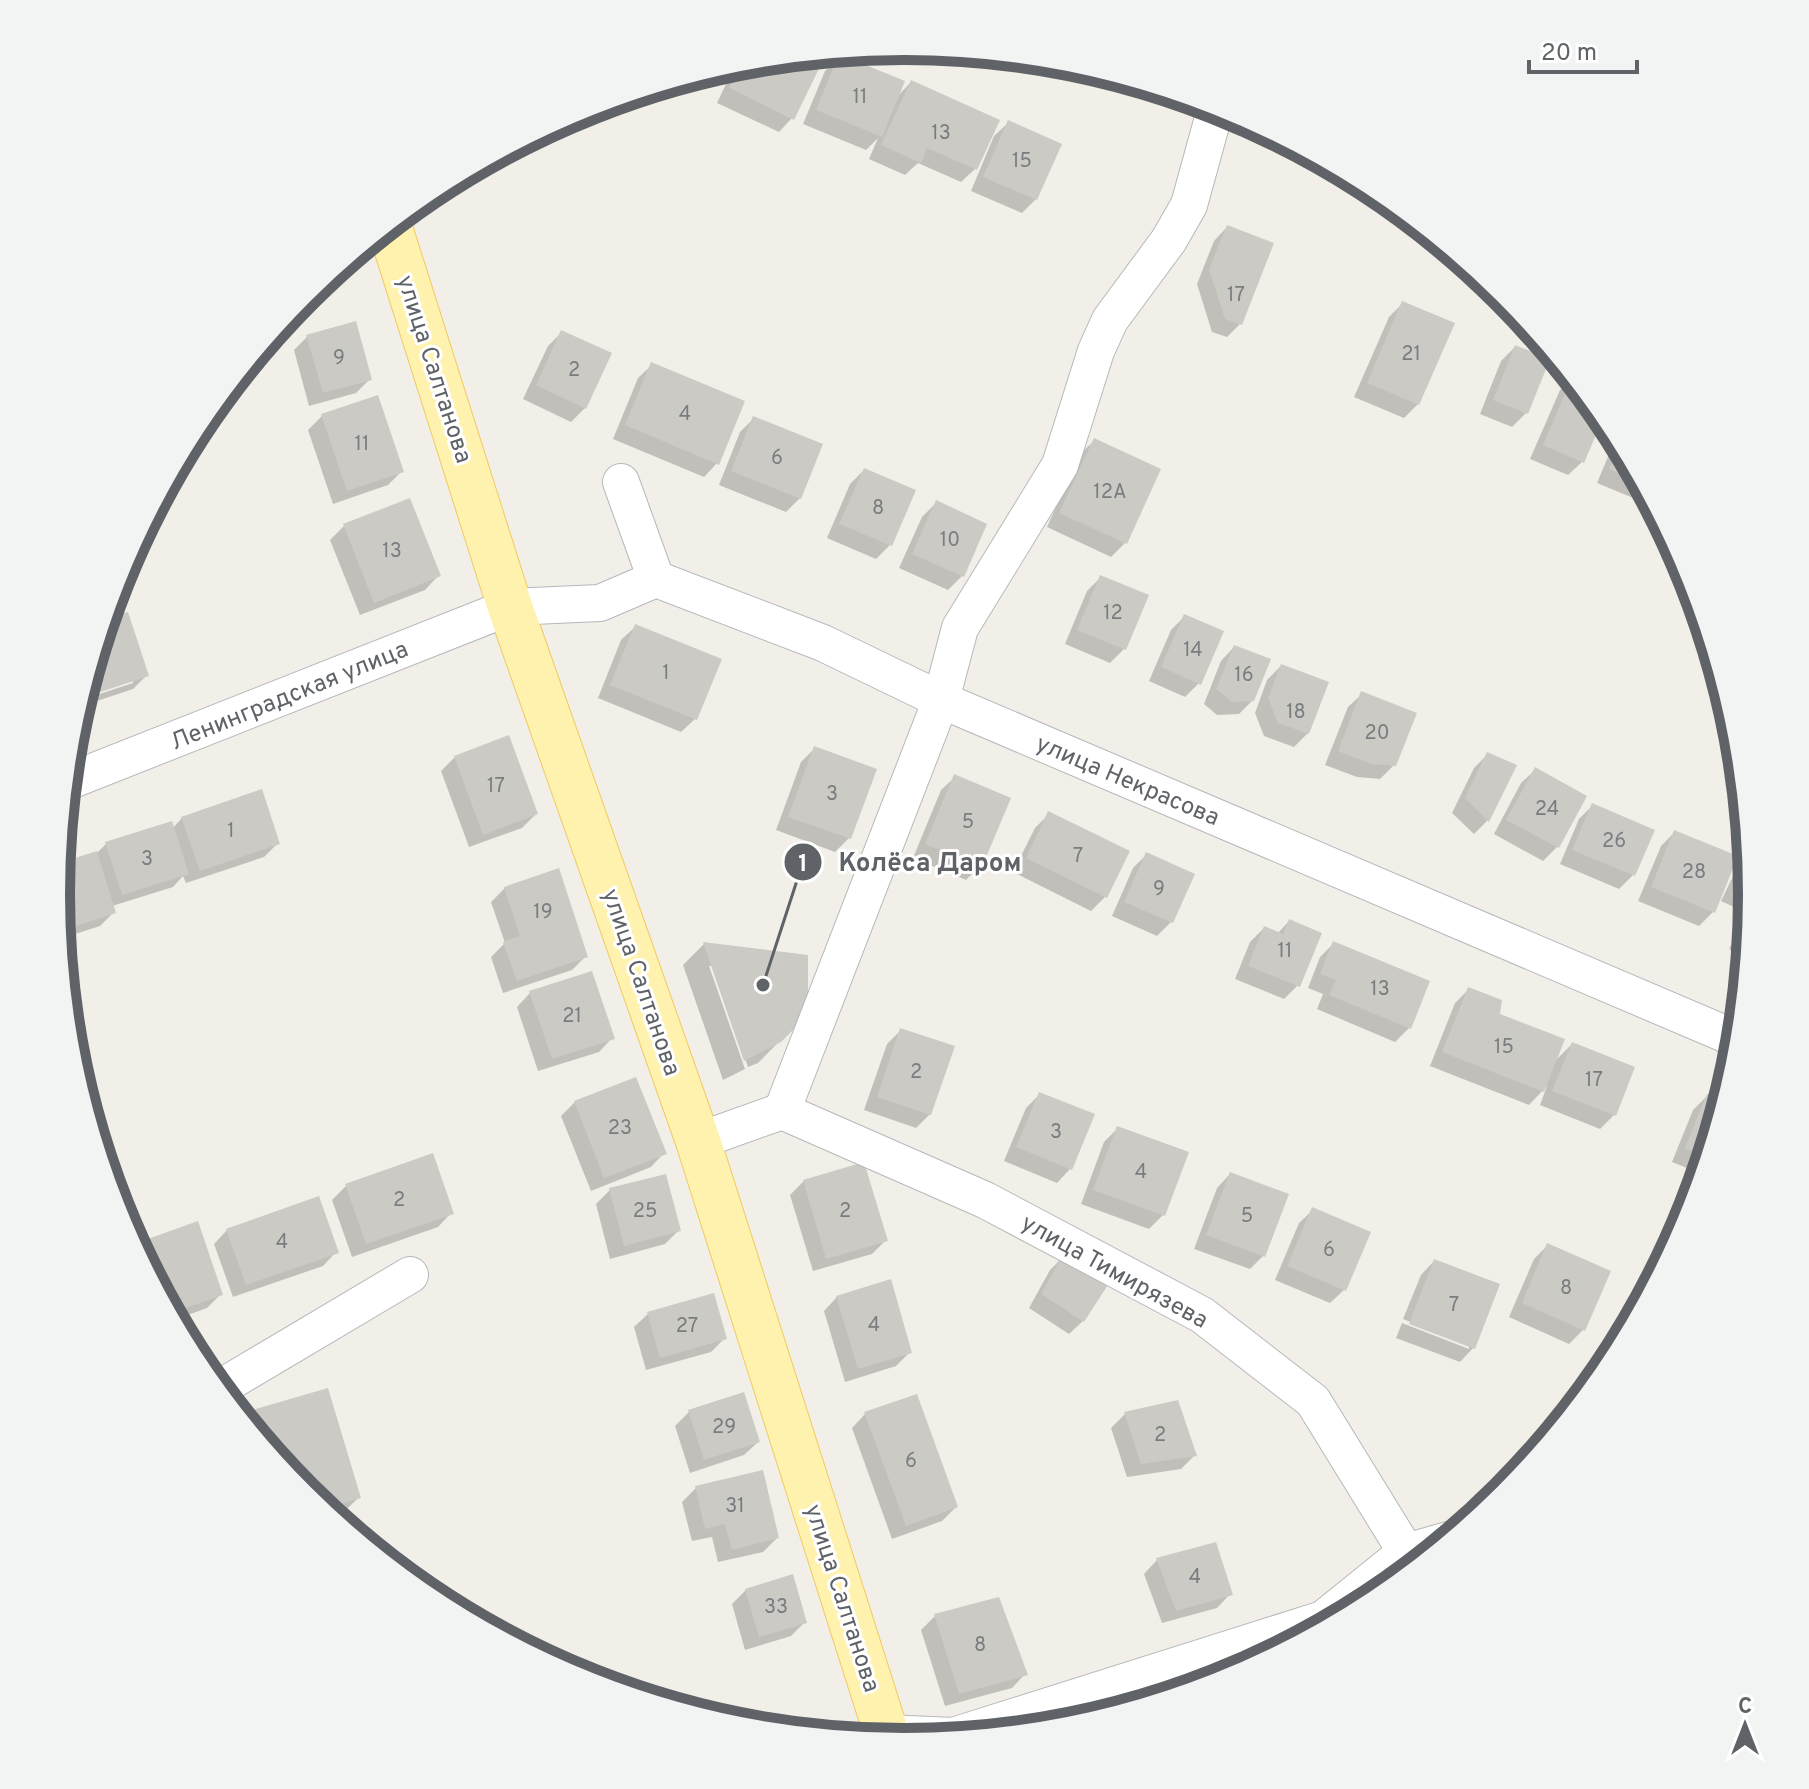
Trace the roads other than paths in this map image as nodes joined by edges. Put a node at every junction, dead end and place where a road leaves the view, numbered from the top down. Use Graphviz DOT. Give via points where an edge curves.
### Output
graph roads {
  1 [pos="1213,120"];
  2 [pos="392,235"];
  3 [pos="621,482"];
  4 [pos="656,579"];
  5 [pos="510,607"];
  6 [pos="941,700"];
  7 [pos="78,777"];
  8 [pos="1727,1035"];
  9 [pos="782,1111"];
  10 [pos="698,1141"];
  11 [pos="410,1275"];
  12 [pos="228,1383"];
  13 [pos="1426,1546"];
  14 [pos="1406,1552"];
  15 [pos="1355,1596"];
  16 [pos="1294,1632"];
  17 [pos="993,1724"];
  18 [pos="878,1728"];
  1 -- 6 [label="street" via="1189,205 1110,320 1060,465 960,628"];
  2 -- 5 [label="main road, улица Салтанова"];
  3 -- 4 [label="street"];
  4 -- 5 [label="street" via="600,603"];
  4 -- 6 [label="street, улица Некрасова" via="823,643"];
  5 -- 7 [label="street, Ленинградская улица"];
  5 -- 10 [label="main road, улица Салтанова"];
  6 -- 8 [label="street, улица Некрасова"];
  6 -- 9 [label="street"];
  9 -- 10 [label="street"];
  9 -- 14 [label="street, улица Тимирязева" via="985,1200 1202,1315 1313,1401"];
  10 -- 18 [label="main road, улица Салтанова"];
  11 -- 12 [label="street"];
  13 -- 14 [label="street"];
  14 -- 15 [label="street"];
  16 -- 17 [label="street"];
}
